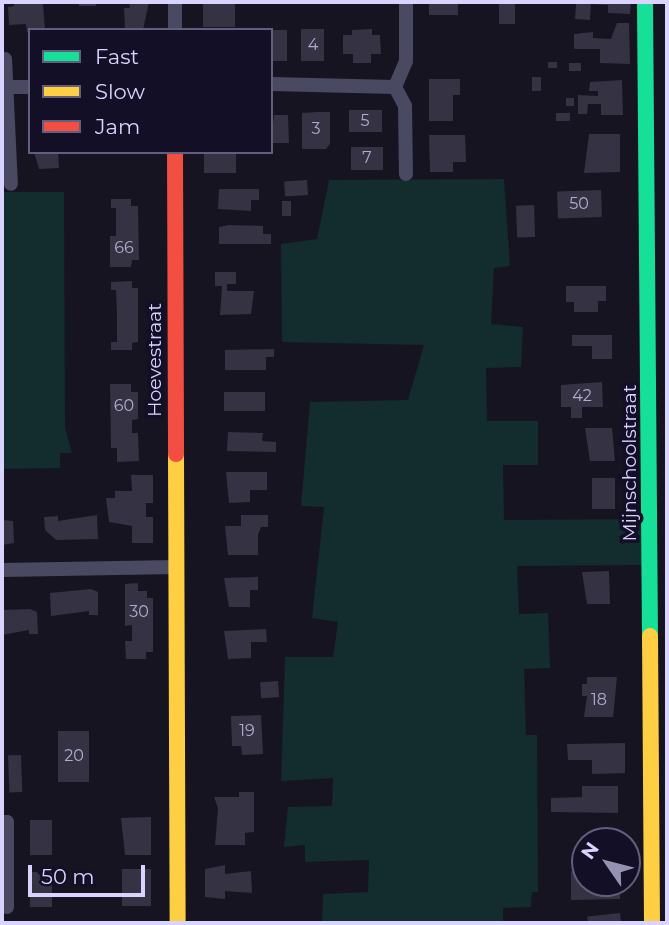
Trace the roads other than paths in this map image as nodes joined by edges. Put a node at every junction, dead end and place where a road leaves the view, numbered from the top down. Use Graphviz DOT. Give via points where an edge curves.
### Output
graph roads {
  1 [pos="175,2"];
  2 [pos="406,2"];
  3 [pos="645,2"];
  4 [pos="175,28"];
  5 [pos="5,59"];
  6 [pos="273,85"];
  7 [pos="28,86"];
  8 [pos="7,87"];
  9 [pos="396,87"];
  10 [pos="175,154"];
  11 [pos="406,174"];
  12 [pos="11,184"];
  13 [pos="176,567"];
  14 [pos="2,570"];
  15 [pos="2,822"];
  16 [pos="7,907"];
  17 [pos="178,923"];
  18 [pos="652,923"];
  1 -- 4 [label="street"];
  2 -- 9 [label="street" via="405,61"];
  3 -- 18 [label="street, Mijnschoolstraat"];
  5 -- 8 [label="street"];
  6 -- 9 [label="street"];
  7 -- 8 [label="street"];
  8 -- 12 [label="street"];
  9 -- 11 [label="street" via="405,106"];
  10 -- 13 [label="street, Hoevestraat"];
  13 -- 14 [label="street"];
  13 -- 17 [label="street, Hoevestraat"];
  15 -- 16 [label="street" via="8,822"];
}
